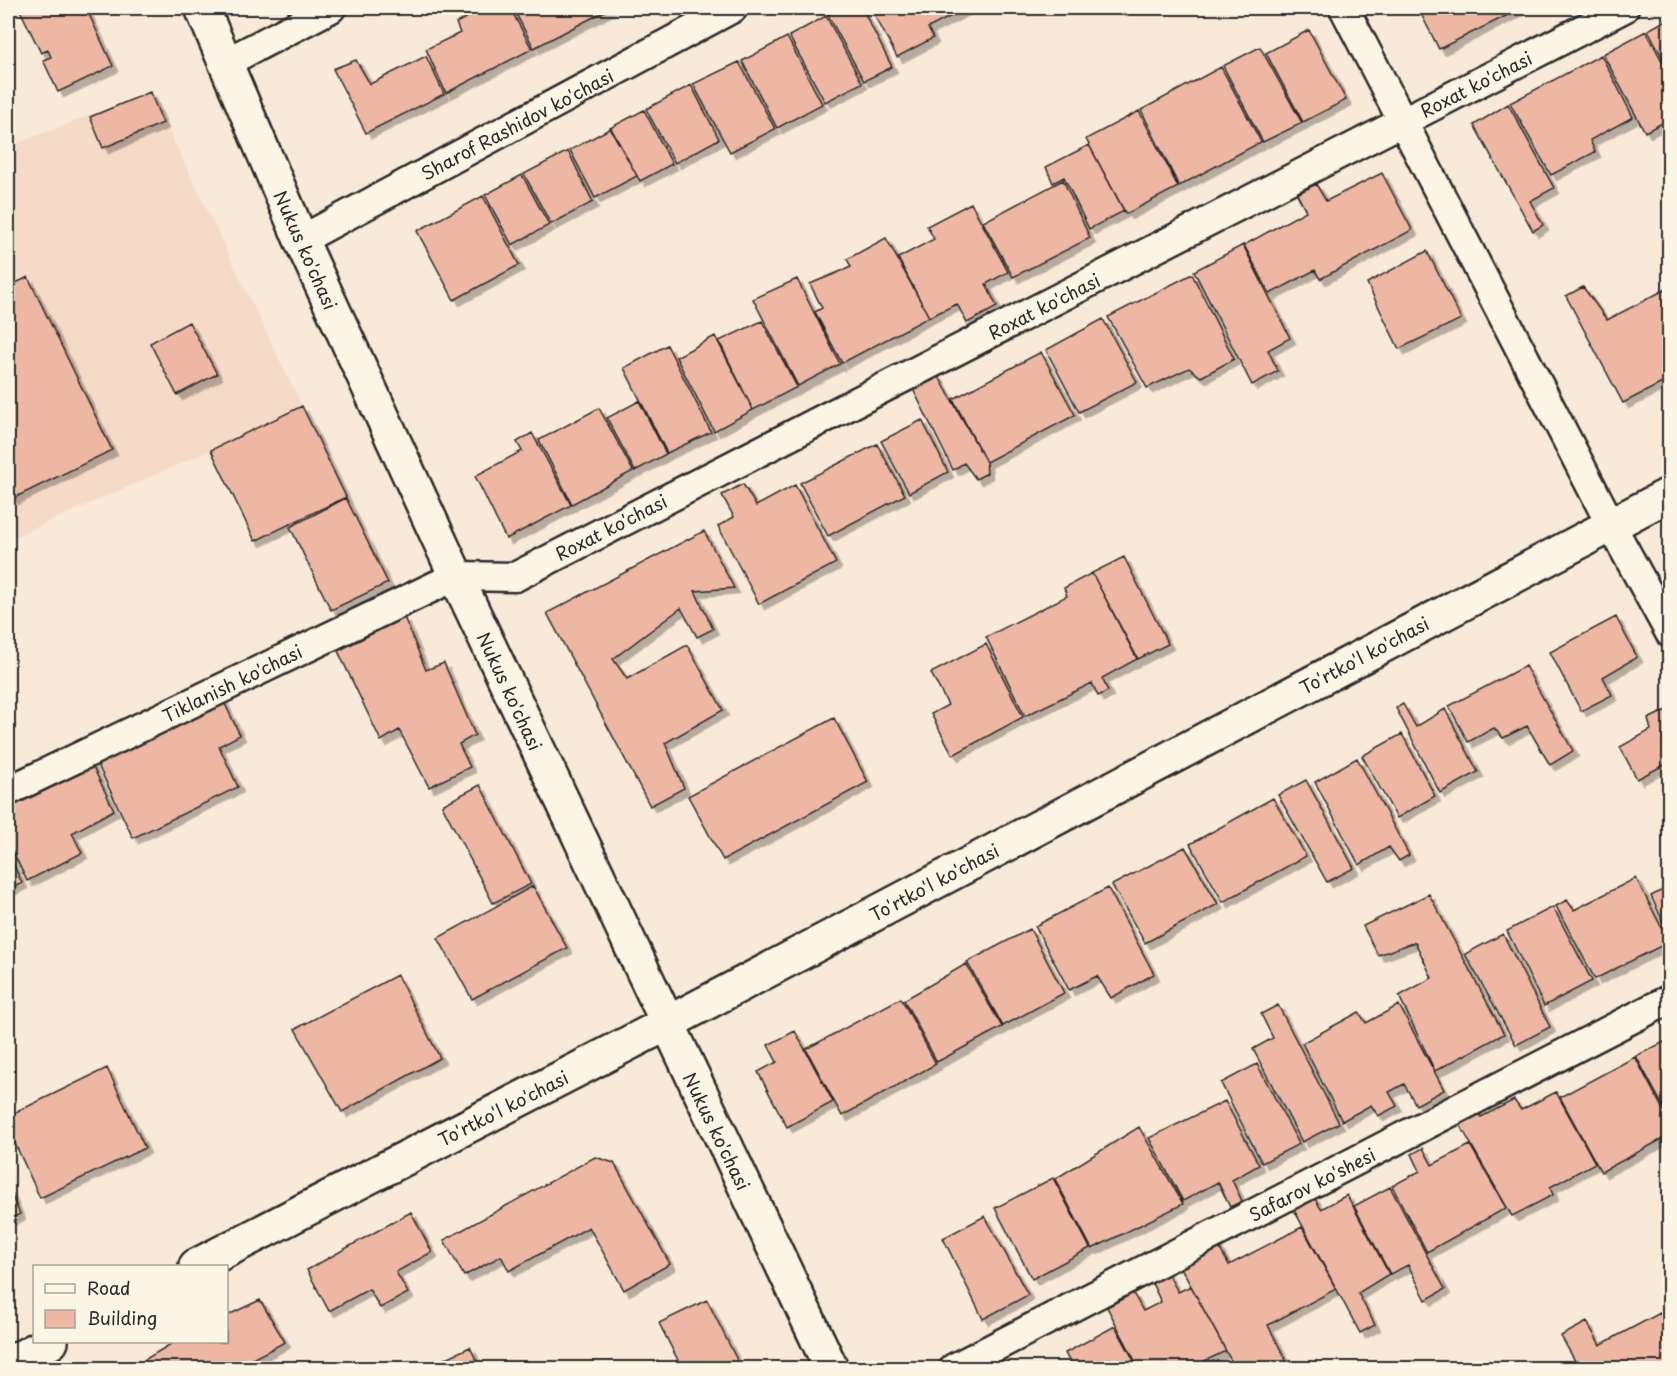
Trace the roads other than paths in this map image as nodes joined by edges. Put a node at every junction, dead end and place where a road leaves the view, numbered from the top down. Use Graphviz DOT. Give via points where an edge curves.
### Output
graph roads {
  1 [pos="202,8"];
  2 [pos="331,8"];
  3 [pos="733,8"];
  4 [pos="1344,8"];
  5 [pos="1624,8"];
  6 [pos="225,63"];
  7 [pos="1404,122"];
  8 [pos="301,240"];
  9 [pos="1670,494"];
  10 [pos="1611,525"];
  11 [pos="456,576"];
  12 [pos="1670,633"];
  13 [pos="8,791"];
  14 [pos="1670,999"];
  15 [pos="666,1024"];
  16 [pos="198,1265"];
  17 [pos="47,1343"];
  18 [pos="8,1364"];
  19 [pos="831,1368"];
  20 [pos="954,1368"];
  1 -- 6 [label="street, Nukus ko'chasi"];
  2 -- 6 [label="street"];
  3 -- 8 [label="street, Sharof Rashidov ko'chasi"];
  4 -- 7 [label="street"];
  5 -- 7 [label="street, Roxat ko'chasi"];
  6 -- 8 [label="street, Nukus ko'chasi"];
  7 -- 10 [label="street"];
  7 -- 11 [label="street, Roxat ko'chasi" via="515,577"];
  8 -- 11 [label="street, Nukus ko'chasi"];
  9 -- 10 [label="street, To'rtko'l ko'chasi"];
  10 -- 12 [label="street"];
  10 -- 15 [label="street, To'rtko'l ko'chasi"];
  11 -- 13 [label="street, Tiklanish ko'chasi"];
  11 -- 15 [label="street, Nukus ko'chasi"];
  14 -- 20 [label="street, Safarov ko'shesi"];
  15 -- 16 [label="street, To'rtko'l ko'chasi"];
  15 -- 19 [label="street, Nukus ko'chasi"];
  17 -- 18 [label="street"];
}
